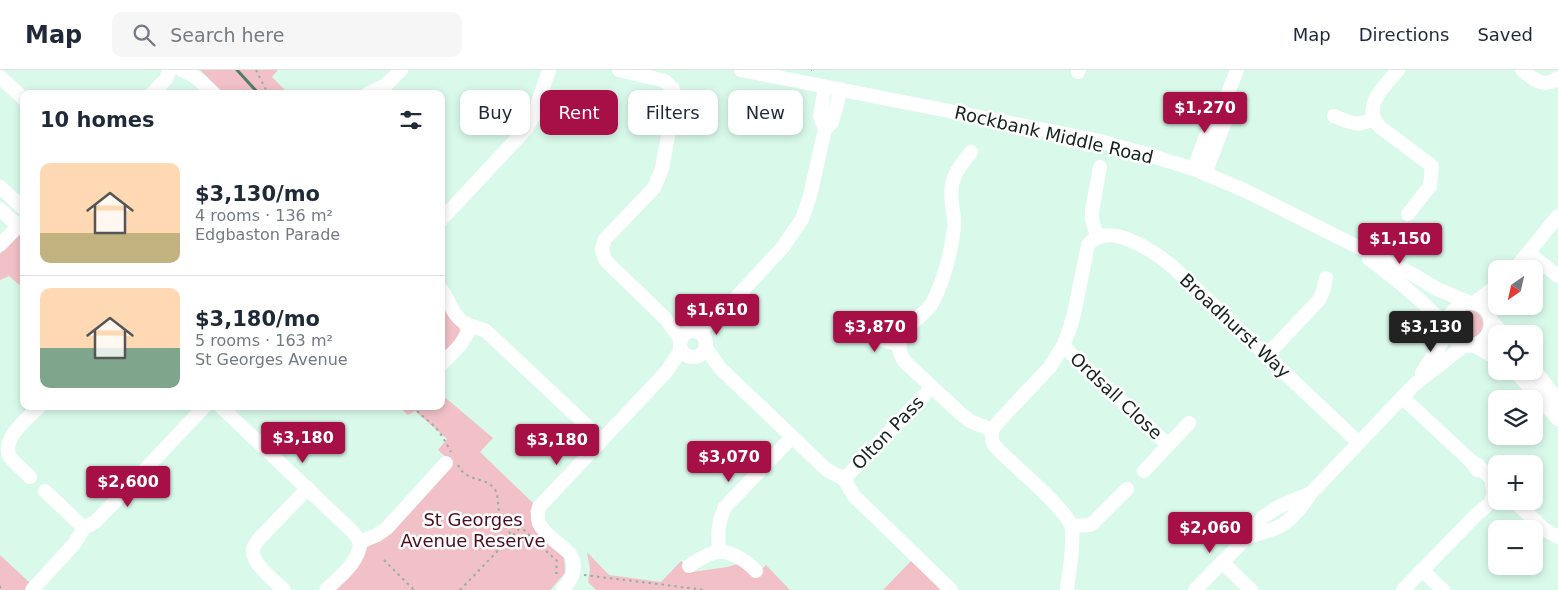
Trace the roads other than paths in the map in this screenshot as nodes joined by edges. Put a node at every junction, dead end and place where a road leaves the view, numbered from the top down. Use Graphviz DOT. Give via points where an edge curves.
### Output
graph roads {
  1 [pos="170,70"];
  2 [pos="182,70"];
  3 [pos="401,70"];
  4 [pos="549,70"];
  5 [pos="619,70"];
  6 [pos="740,70"];
  7 [pos="1237,70"];
  8 [pos="1398,70"];
  9 [pos="1522,70"];
  10 [pos="0,77"];
  11 [pos="1558,78"];
  12 [pos="825,87"];
  13 [pos="156,90"];
  14 [pos="210,90"];
  15 [pos="376,90"];
  16 [pos="841,90"];
  17 [pos="20,95"];
  18 [pos="1334,116"];
  19 [pos="1374,119"];
  20 [pos="825,129"];
  21 [pos="971,152"];
  22 [pos="1100,167"];
  23 [pos="1199,172"];
  24 [pos="0,187"];
  25 [pos="20,205"];
  26 [pos="0,209"];
  27 [pos="1408,214"];
  28 [pos="445,216"];
  29 [pos="1558,216"];
  30 [pos="20,222"];
  31 [pos="20,224"];
  32 [pos="1326,231"];
  33 [pos="1097,236"];
  34 [pos="0,245"];
  35 [pos="1528,253"];
  36 [pos="1522,260"];
  37 [pos="1558,276"];
  38 [pos="1326,278"];
  39 [pos="1488,291"];
  40 [pos="445,297"];
  41 [pos="1471,303"];
  42 [pos="1488,312"];
  43 [pos="1492,315"];
  44 [pos="472,326"];
  45 [pos="867,330"];
  46 [pos="1448,330"];
  47 [pos="693,344"];
  48 [pos="899,345"];
  49 [pos="1469,345"];
  50 [pos="1063,346"];
  51 [pos="1488,354"];
  52 [pos="1267,355"];
  53 [pos="445,361"];
  54 [pos="1523,380"];
  55 [pos="1542,380"];
  56 [pos="1415,384"];
  57 [pos="932,387"];
  58 [pos="1402,397"];
  59 [pos="1558,401"];
  60 [pos="36,410"];
  61 [pos="201,410"];
  62 [pos="224,410"];
  63 [pos="1558,419"];
  64 [pos="1189,423"];
  65 [pos="992,430"];
  66 [pos="792,437"];
  67 [pos="602,440"];
  68 [pos="1359,443"];
  69 [pos="1168,446"];
  70 [pos="4,451"];
  71 [pos="446,463"];
  72 [pos="1144,471"];
  73 [pos="30,477"];
  74 [pos="844,479"];
  75 [pos="1488,486"];
  76 [pos="308,488"];
  77 [pos="1127,489"];
  78 [pos="45,491"];
  79 [pos="1488,497"];
  80 [pos="1523,510"];
  81 [pos="1071,526"];
  82 [pos="84,528"];
  83 [pos="1558,537"];
  84 [pos="360,542"];
  85 [pos="719,552"];
  86 [pos="1222,562"];
  87 [pos="689,566"];
  88 [pos="1422,570"];
  89 [pos="756,571"];
  90 [pos="951,589"];
  91 [pos="32,590"];
  92 [pos="284,590"];
  93 [pos="326,590"];
  94 [pos="562,590"];
  95 [pos="1067,590"];
  96 [pos="1195,590"];
  97 [pos="1251,590"];
  98 [pos="1404,590"];
  99 [pos="1443,590"];
  1 -- 13 [label="street"];
  2 -- 14 [label="street" via="195,76"];
  3 -- 15 [label="street"];
  4 -- 28 [label="street" via="526,129"];
  5 -- 47 [label="street" via="665,82 675,93 662,169 654,188 610,234 602,249 605,260"];
  6 -- 12 [label="street, Rockbank Middle Road"];
  7 -- 23 [label="street" via="1226,98 1227,116"];
  8 -- 19 [label="street" via="1373,102"];
  9 -- 11 [label="street" via="1542,83 1552,83"];
  10 -- 17 [label="street"];
  12 -- 16 [label="street, Rockbank Middle Road"];
  12 -- 20 [label="street" via="820,116"];
  16 -- 20 [label="street" via="832,122"];
  16 -- 23 [label="street, Rockbank Middle Road" via="1096,140"];
  18 -- 19 [label="street" via="1356,124"];
  19 -- 27 [label="street" via="1432,166 1430,186"];
  20 -- 47 [label="street" via="802,219 784,247"];
  21 -- 48 [label="street" via="953,178 954,227 935,298 899,340"];
  22 -- 33 [label="street" via="1092,211"];
  23 -- 32 [label="street, Rockbank Middle Road" via="1244,190"];
  24 -- 25 [label="street"];
  26 -- 30 [label="street"];
  29 -- 35 [label="street"];
  31 -- 34 [label="street"];
  32 -- 41 [label="street, Rockbank Middle Road" via="1435,288"];
  32 -- 46 [label="street, Rockbank Middle Road" via="1398,281"];
  33 -- 50 [label="street" via="1088,245 1074,314"];
  33 -- 52 [label="street, Broadhurst Way" via="1113,235 1159,255"];
  35 -- 36 [label="street"];
  35 -- 37 [label="street"];
  38 -- 52 [label="street" via="1319,300"];
  39 -- 41 [label="street"];
  40 -- 44 [label="street" via="460,320"];
  41 -- 42 [label="street"];
  41 -- 46 [label="street" via="1454,308"];
  43 -- 49 [label="street" via="1487,337 1479,344"];
  44 -- 53 [label="street"];
  44 -- 67 [label="street" via="486,331"];
  45 -- 48 [label="street" via="877,338"];
  46 -- 49 [label="street" via="1455,340"];
  46 -- 56 [label="street"];
  47 -- 66 [label="street"];
  47 -- 67 [label="street"];
  48 -- 57 [label="street" via="904,361"];
  49 -- 51 [label="street"];
  49 -- 56 [label="street"];
  50 -- 65 [label="street" via="1050,366"];
  50 -- 69 [label="street, Ordsall Close"];
  52 -- 68 [label="street, Broadhurst Way"];
  54 -- 63 [label="street"];
  55 -- 59 [label="street"];
  56 -- 58 [label="street"];
  57 -- 65 [label="street" via="970,421"];
  57 -- 74 [label="street, Olton Pass"];
  58 -- 68 [label="street"];
  58 -- 75 [label="street" via="1472,462"];
  60 -- 70 [label="street" via="11,436"];
  61 -- 82 [label="street" via="101,516"];
  62 -- 76 [label="street"];
  64 -- 69 [label="street, Ordsall Close"];
  65 -- 81 [label="street" via="994,446 1062,511"];
  66 -- 74 [label="street" via="827,470"];
  66 -- 85 [label="street" via="725,507 718,529"];
  67 -- 94 [label="street" via="539,507 538,522 573,559 573,574"];
  68 -- 86 [label="street" via="1312,492 1263,517"];
  69 -- 72 [label="street, Ordsall Close"];
  70 -- 73 [label="street"];
  71 -- 84 [label="street" via="386,528 377,536"];
  74 -- 90 [label="street" via="854,496"];
  76 -- 84 [label="street"];
  76 -- 92 [label="street" via="258,540 253,550 257,564"];
  77 -- 81 [label="street" via="1090,525"];
  78 -- 82 [label="street"];
  79 -- 88 [label="street" via="1476,515"];
  80 -- 83 [label="street" via="1544,530"];
  81 -- 95 [label="street"];
  82 -- 91 [label="street" via="74,544"];
  84 -- 93 [label="street" via="354,562"];
  85 -- 87 [label="street"];
  85 -- 89 [label="street" via="746,561"];
  86 -- 96 [label="street"];
  86 -- 97 [label="street"];
  88 -- 98 [label="street"];
  88 -- 99 [label="street"];
}
